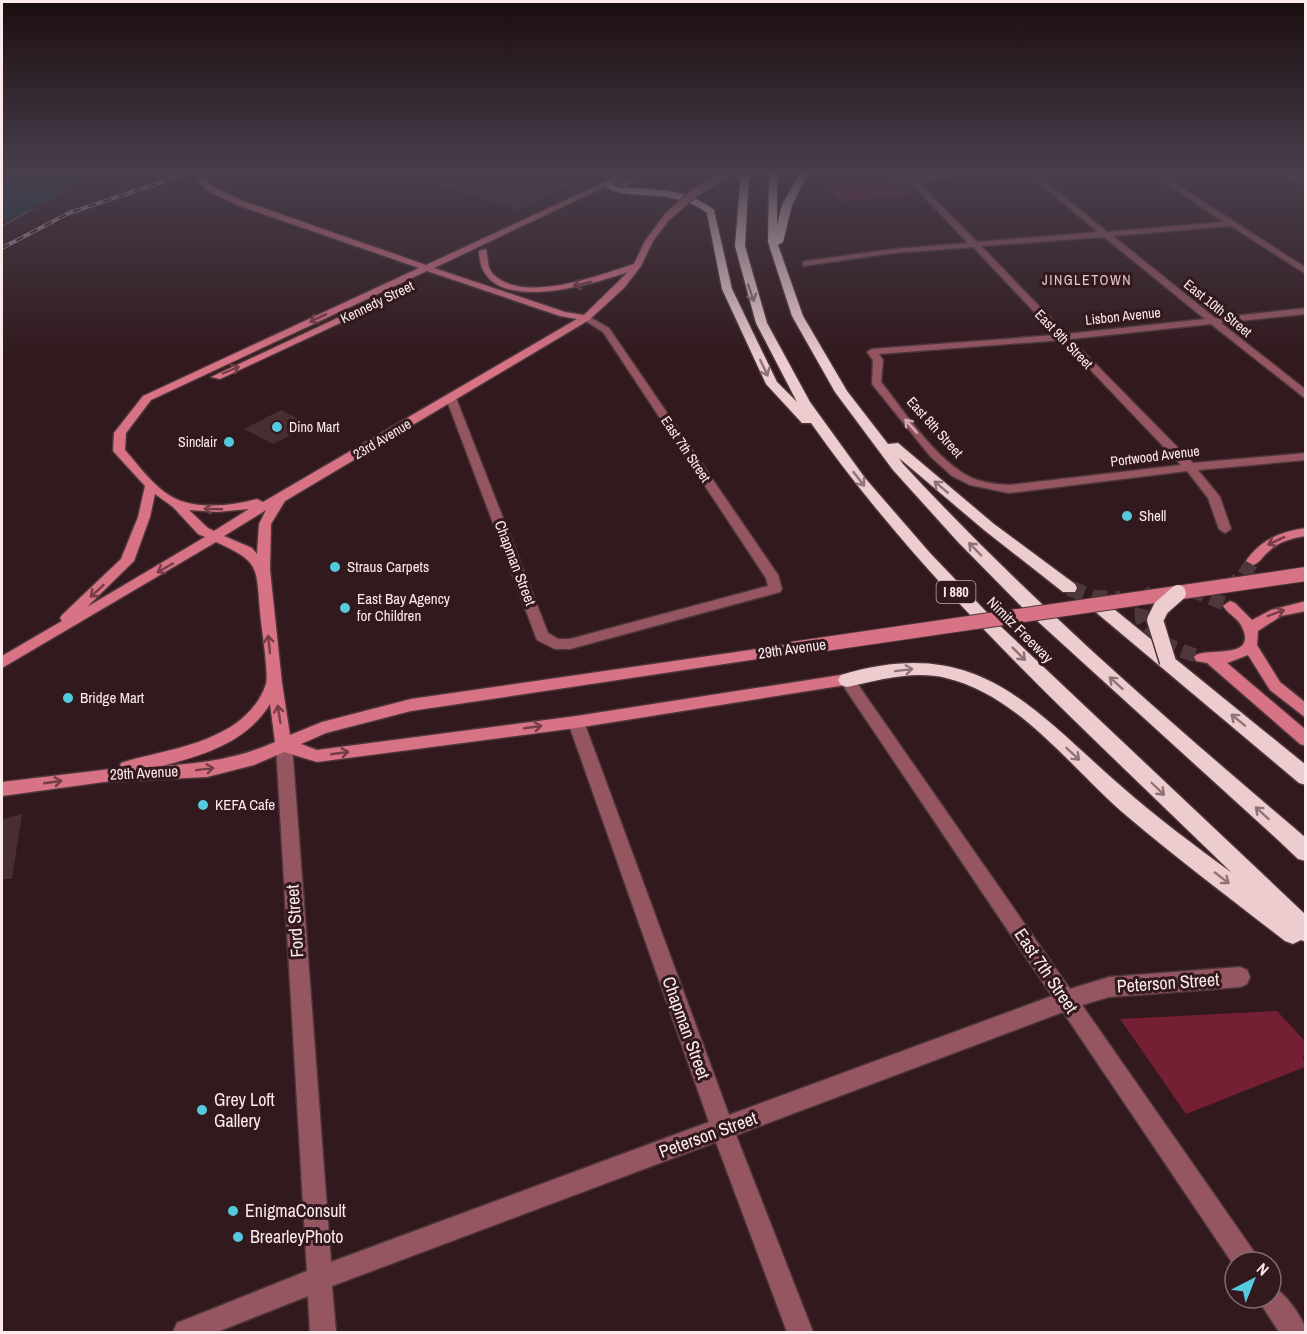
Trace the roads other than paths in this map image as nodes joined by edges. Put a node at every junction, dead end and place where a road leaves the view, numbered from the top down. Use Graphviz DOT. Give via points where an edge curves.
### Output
graph roads {
  1 [pos="335,235"];
  2 [pos="500,235"];
  3 [pos="514,235"];
  4 [pos="653,235"];
  5 [pos="716,235"];
  6 [pos="740,235"];
  7 [pos="773,235"];
  8 [pos="781,235"];
  9 [pos="966,235"];
  10 [pos="1077,235"];
  11 [pos="1107,235"];
  12 [pos="1248,235"];
  13 [pos="974,244"];
  14 [pos="483,251"];
  15 [pos="776,259"];
  16 [pos="806,264"];
  17 [pos="638,266"];
  18 [pos="428,267"];
  19 [pos="443,270"];
  20 [pos="1305,272"];
  21 [pos="503,286"];
  22 [pos="1305,311"];
  23 [pos="586,318"];
  24 [pos="1213,320"];
  25 [pos="1062,337"];
  26 [pos="872,352"];
  27 [pos="1305,396"];
  28 [pos="451,398"];
  29 [pos="139,412"];
  30 [pos="861,418"];
  31 [pos="837,451"];
  32 [pos="1305,456"];
  33 [pos="1190,467"];
  34 [pos="151,486"];
  35 [pos="1009,489"];
  36 [pos="289,494"];
  37 [pos="177,504"];
  38 [pos="1225,529"];
  39 [pos="1305,532"];
  40 [pos="214,537"];
  41 [pos="1253,561"];
  42 [pos="263,570"];
  43 [pos="1305,574"];
  44 [pos="1069,588"];
  45 [pos="775,589"];
  46 [pos="1178,593"];
  47 [pos="1098,605"];
  48 [pos="1230,606"];
  49 [pos="1305,606"];
  50 [pos="1251,629"];
  51 [pos="45,637"];
  52 [pos="1250,646"];
  53 [pos="1168,662"];
  54 [pos="2,663"];
  55 [pos="847,680"];
  56 [pos="274,683"];
  57 [pos="1305,712"];
  58 [pos="576,722"];
  59 [pos="1305,740"];
  60 [pos="284,746"];
  61 [pos="104,775"];
  62 [pos="1305,777"];
  63 [pos="2,789"];
  64 [pos="1305,852"];
  65 [pos="1305,931"];
  66 [pos="1305,942"];
  67 [pos="1240,977"];
  68 [pos="1067,1000"];
  69 [pos="723,1130"];
  70 [pos="1237,1250"];
  71 [pos="319,1279"];
  72 [pos="1278,1310"];
  73 [pos="186,1332"];
  74 [pos="323,1332"];
  75 [pos="800,1332"];
  76 [pos="1294,1332"];
  1 -- 18 [label="main road, East 7th Street"];
  2 -- 18 [label="main road, Kennedy Street"];
  3 -- 14 [label="main road, Kennedy Street"];
  4 -- 17 [label="main road, 23rd Avenue, bridge"];
  5 -- 31 [label="highway, one-way" via="727,289 772,384"];
  6 -- 31 [label="highway, Nimitz Freeway / I 880, one-way" via="750,291 774,349"];
  7 -- 15 [label="highway, Nimitz Freeway / I 880"];
  8 -- 15 [label="highway"];
  9 -- 13 [label="street, East 9th Street"];
  10 -- 13 [label="street"];
  11 -- 24 [label="street, East 10th Street"];
  12 -- 20 [label="street"];
  13 -- 16 [label="street"];
  13 -- 25 [label="street, East 9th Street"];
  14 -- 19 [label="main road, Kennedy Street"];
  14 -- 21 [label="main road" via="483,269"];
  15 -- 30 [label="highway, Nimitz Freeway / I 880" via="804,329"];
  17 -- 21 [label="main road, one-way" via="564,287"];
  17 -- 23 [label="main road, 23rd Avenue"];
  18 -- 19 [label="main road, East 7th Street"];
  18 -- 29 [label="main road, Kennedy Street, one-way" via="147,398"];
  19 -- 21 [label="main road, East 7th Street"];
  19 -- 23 [label="main road, East 7th Street" via="563,314"];
  29 -- 19 [label="main road, Kennedy Street, one-way"];
  21 -- 23 [label="main road, East 7th Street" via="573,309"];
  22 -- 24 [label="street, Lisbon Avenue"];
  23 -- 28 [label="main road, 23rd Avenue"];
  23 -- 45 [label="street, East 7th Street" via="606,330 774,578"];
  24 -- 25 [label="street, Lisbon Avenue"];
  24 -- 27 [label="street, East 10th Street"];
  25 -- 26 [label="street, Lisbon Avenue"];
  25 -- 33 [label="street, East 9th Street"];
  35 -- 26 [label="street, East 8th Street, one-way" via="980,485 956,474 876,382 878,360"];
  28 -- 36 [label="main road, 23rd Avenue"];
  28 -- 45 [label="street, Chapman Street" via="542,636 555,644 570,644"];
  29 -- 34 [label="main road, Kennedy Street" via="120,433 118,451"];
  44 -- 30 [label="highway, one-way" via="989,527"];
  64 -- 30 [label="highway, Nimitz Freeway / I 880, one-way" via="1005,581 934,508"];
  31 -- 65 [label="highway, Nimitz Freeway / I 880, one-way" via="884,511 958,593"];
  32 -- 33 [label="street, Portwood Avenue"];
  33 -- 35 [label="street, Portwood Avenue"];
  33 -- 38 [label="street, East 9th Street" via="1214,497"];
  34 -- 37 [label="main road, Kennedy Street"];
  34 -- 51 [label="main road, one-way" via="127,561"];
  36 -- 37 [label="main road, one-way" via="230,509"];
  36 -- 40 [label="main road, 23rd Avenue" via="248,514"];
  36 -- 42 [label="main road, Ford Street" via="269,514 265,524"];
  37 -- 40 [label="main road, Kennedy Street"];
  39 -- 41 [label="main road, one-way" via="1277,539 1261,548"];
  40 -- 42 [label="main road" via="247,550"];
  40 -- 51 [label="main road, 23rd Avenue, one-way"];
  56 -- 42 [label="main road, Ford Street, one-way"];
  43 -- 46 [label="main road, 29th Avenue, bridge"];
  46 -- 47 [label="main road, 29th Avenue, bridge"];
  46 -- 53 [label="highway, bridge" via="1161,608 1155,620"];
  47 -- 53 [label="highway"];
  47 -- 60 [label="main road, 29th Avenue, bridge" via="411,705 322,729"];
  48 -- 50 [label="main road"];
  50 -- 49 [label="main road, one-way" via="1275,612"];
  50 -- 52 [label="main road"];
  51 -- 54 [label="main road, 23rd Avenue"];
  52 -- 57 [label="main road" via="1275,686"];
  52 -- 59 [label="main road" via="1243,654 1229,658 1207,658 1247,687"];
  62 -- 53 [label="highway, one-way"];
  55 -- 58 [label="main road"];
  55 -- 66 [label="highway, one-way" via="910,669 949,671 979,682 1039,722 1133,810"];
  55 -- 68 [label="street, East 7th Street"];
  60 -- 56 [label="main road, Ford Street, one-way"];
  56 -- 61 [label="main road" via="251,719 235,731 211,743"];
  60 -- 58 [label="main road, one-way" via="317,756"];
  58 -- 69 [label="street, Chapman Street"];
  61 -- 60 [label="main road, 29th Avenue, one-way" via="207,770"];
  60 -- 71 [label="street, Ford Street"];
  63 -- 61 [label="main road, 29th Avenue, one-way"];
  67 -- 68 [label="street, Peterson Street" via="1109,987"];
  68 -- 69 [label="street, Peterson Street"];
  68 -- 70 [label="street, East 7th Street"];
  69 -- 71 [label="street, Peterson Street"];
  69 -- 75 [label="street, Chapman Street"];
  71 -- 73 [label="street, Peterson Street"];
  71 -- 74 [label="street, Ford Street"];
  72 -- 76 [label="street"];
}
